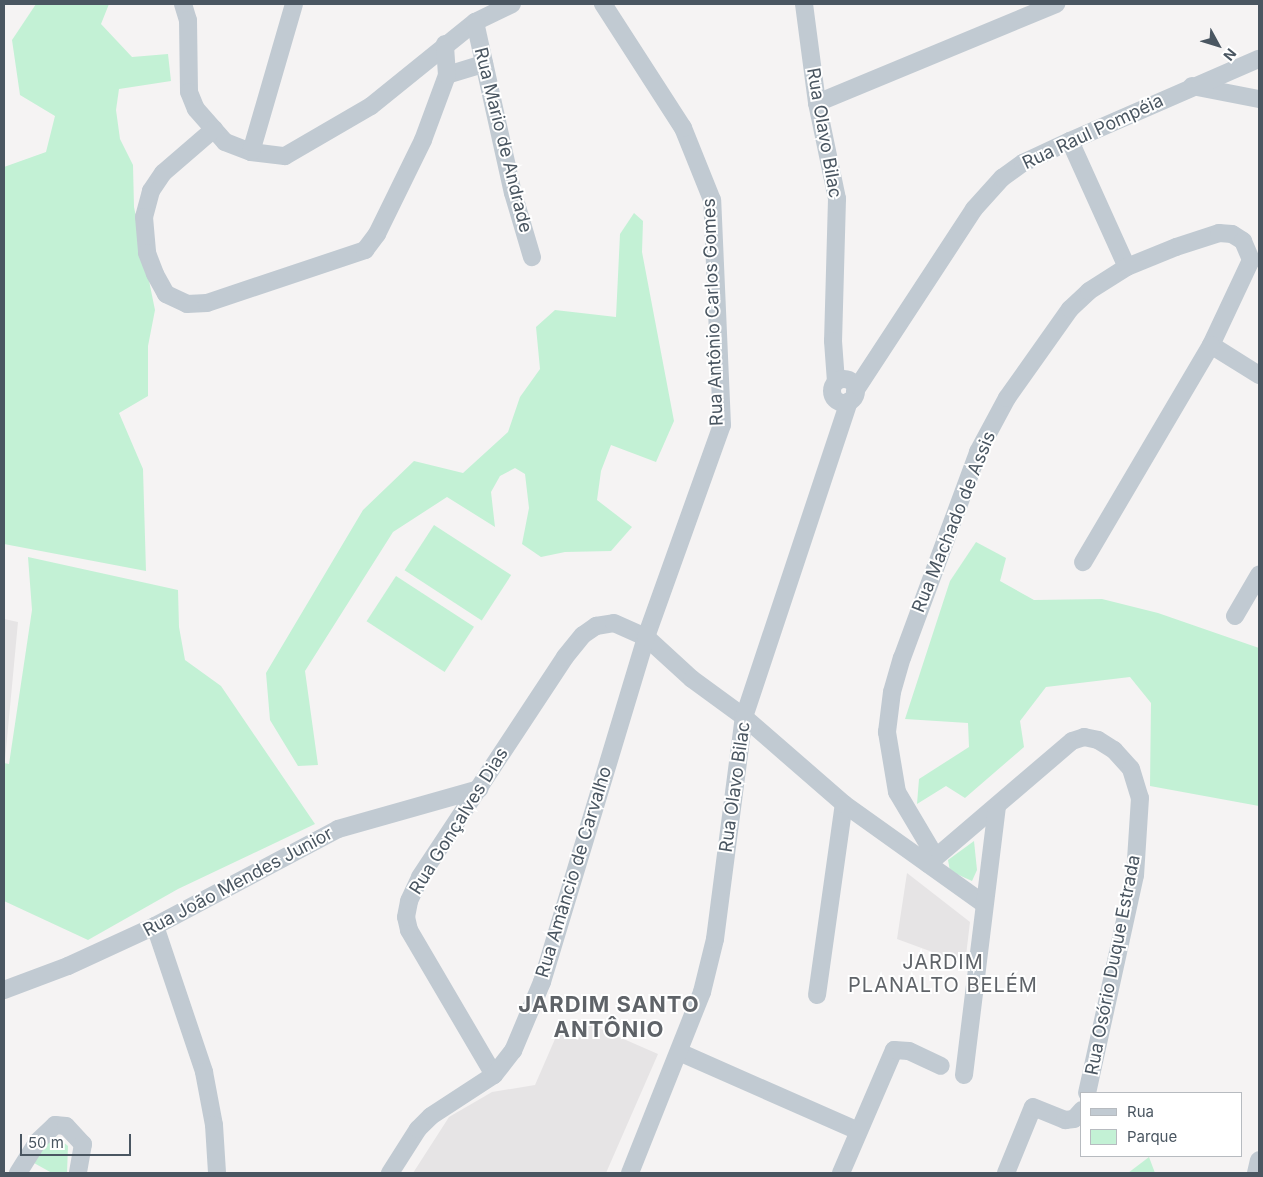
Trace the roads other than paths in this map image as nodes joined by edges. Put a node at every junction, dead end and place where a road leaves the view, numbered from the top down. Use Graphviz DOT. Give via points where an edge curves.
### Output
graph roads {
  1 [pos="183,4"];
  2 [pos="294,4"];
  3 [pos="512,4"];
  4 [pos="603,4"];
  5 [pos="804,4"];
  6 [pos="1056,4"];
  7 [pos="475,22"];
  8 [pos="445,44"];
  9 [pos="1259,59"];
  10 [pos="484,64"];
  11 [pos="447,75"];
  12 [pos="1192,86"];
  13 [pos="1259,99"];
  14 [pos="817,103"];
  15 [pos="214,129"];
  16 [pos="1070,141"];
  17 [pos="251,152"];
  18 [pos="532,258"];
  19 [pos="1127,267"];
  20 [pos="1211,345"];
  21 [pos="1259,375"];
  22 [pos="852,396"];
  23 [pos="1083,562"];
  24 [pos="1259,575"];
  25 [pos="1235,616"];
  26 [pos="646,637"];
  27 [pos="744,717"];
  28 [pos="478,789"];
  29 [pos="844,804"];
  30 [pos="997,807"];
  31 [pos="931,861"];
  32 [pos="983,904"];
  33 [pos="154,926"];
  34 [pos="4,990"];
  35 [pos="817,995"];
  36 [pos="679,1052"];
  37 [pos="942,1066"];
  38 [pos="494,1075"];
  39 [pos="964,1075"];
  40 [pos="1087,1092"];
  41 [pos="1080,1112"];
  42 [pos="858,1131"];
  43 [pos="1259,1160"];
  44 [pos="18,1173"];
  45 [pos="78,1173"];
  46 [pos="217,1173"];
  47 [pos="390,1173"];
  48 [pos="630,1173"];
  49 [pos="841,1173"];
  50 [pos="1006,1173"];
  51 [pos="1256,1173"];
  1 -- 15 [label="street" via="188,20 189,92 196,109"];
  2 -- 17 [label="street"];
  3 -- 7 [label="street"];
  4 -- 26 [label="street, Rua Antônio Carlos Gomes" via="683,128 712,200 722,424"];
  5 -- 14 [label="street, Rua Olavo Bilac"];
  6 -- 14 [label="street"];
  7 -- 8 [label="street"];
  7 -- 10 [label="street, Rua Mario de Andrade"];
  8 -- 11 [label="street"];
  8 -- 17 [label="street" via="371,106 285,156"];
  9 -- 12 [label="street, Rua Raul Pompéia"];
  10 -- 11 [label="street"];
  10 -- 18 [label="street, Rua Mario de Andrade" via="513,193"];
  11 -- 15 [label="street" via="423,140 377,234 365,250 207,303 187,304 166,294 155,274 147,253 144,217 151,191 163,173"];
  12 -- 13 [label="street"];
  12 -- 16 [label="street, Rua Raul Pompéia"];
  14 -- 22 [label="street, Rua Olavo Bilac" via="837,199 833,341 836,382 847,380"];
  15 -- 17 [label="street" via="225,142"];
  16 -- 19 [label="street"];
  16 -- 22 [label="street, Rua Raul Pompéia" via="1024,163 1002,178 974,210"];
  19 -- 20 [label="street, Rua Machado de Assis" via="1219,233 1232,234 1243,241 1250,260"];
  19 -- 31 [label="street, Rua Machado de Assis" via="1089,291 1070,309 1007,398 978,452 902,658 892,692 887,732 890,758 897,792"];
  20 -- 21 [label="street"];
  20 -- 23 [label="street, Rua Machado de Assis"];
  22 -- 27 [label="street, Rua Olavo Bilac"];
  24 -- 25 [label="street"];
  26 -- 27 [label="street" via="692,679"];
  26 -- 28 [label="street, Rua Gonçalves Dias" via="614,624 596,626 583,635"];
  26 -- 38 [label="street, Rua Amâncio de Carvalho" via="542,982 513,1051"];
  27 -- 29 [label="street"];
  27 -- 36 [label="street, Rua Olavo Bilac" via="715,939 702,992"];
  28 -- 33 [label="street, Rua João Mendes Junior" via="338,829"];
  28 -- 38 [label="street, Rua Gonçalves Dias" via="420,877 406,917 409,930"];
  29 -- 31 [label="street"];
  29 -- 35 [label="street"];
  30 -- 31 [label="street, Rua Osório Duque Estrada"];
  30 -- 32 [label="street"];
  30 -- 40 [label="street, Rua Osório Duque Estrada" via="1072,741 1084,737 1114,750 1138,782 1140,798 1135,875"];
  31 -- 32 [label="street"];
  32 -- 39 [label="street"];
  33 -- 34 [label="street, Rua João Mendes Junior" via="68,966"];
  33 -- 46 [label="street" via="204,1072 214,1125"];
  36 -- 42 [label="street"];
  36 -- 48 [label="street, Rua Olavo Bilac"];
  37 -- 42 [label="street" via="909,1051 894,1050"];
  38 -- 47 [label="street, Rua Amâncio de Carvalho" via="431,1116 418,1129"];
  41 -- 50 [label="street" via="1074,1119 1065,1120 1033,1107"];
  42 -- 49 [label="street"];
  43 -- 51 [label="street"];
  44 -- 45 [label="street" via="37,1142 55,1125 66,1126 78,1135 82,1144"];
}
